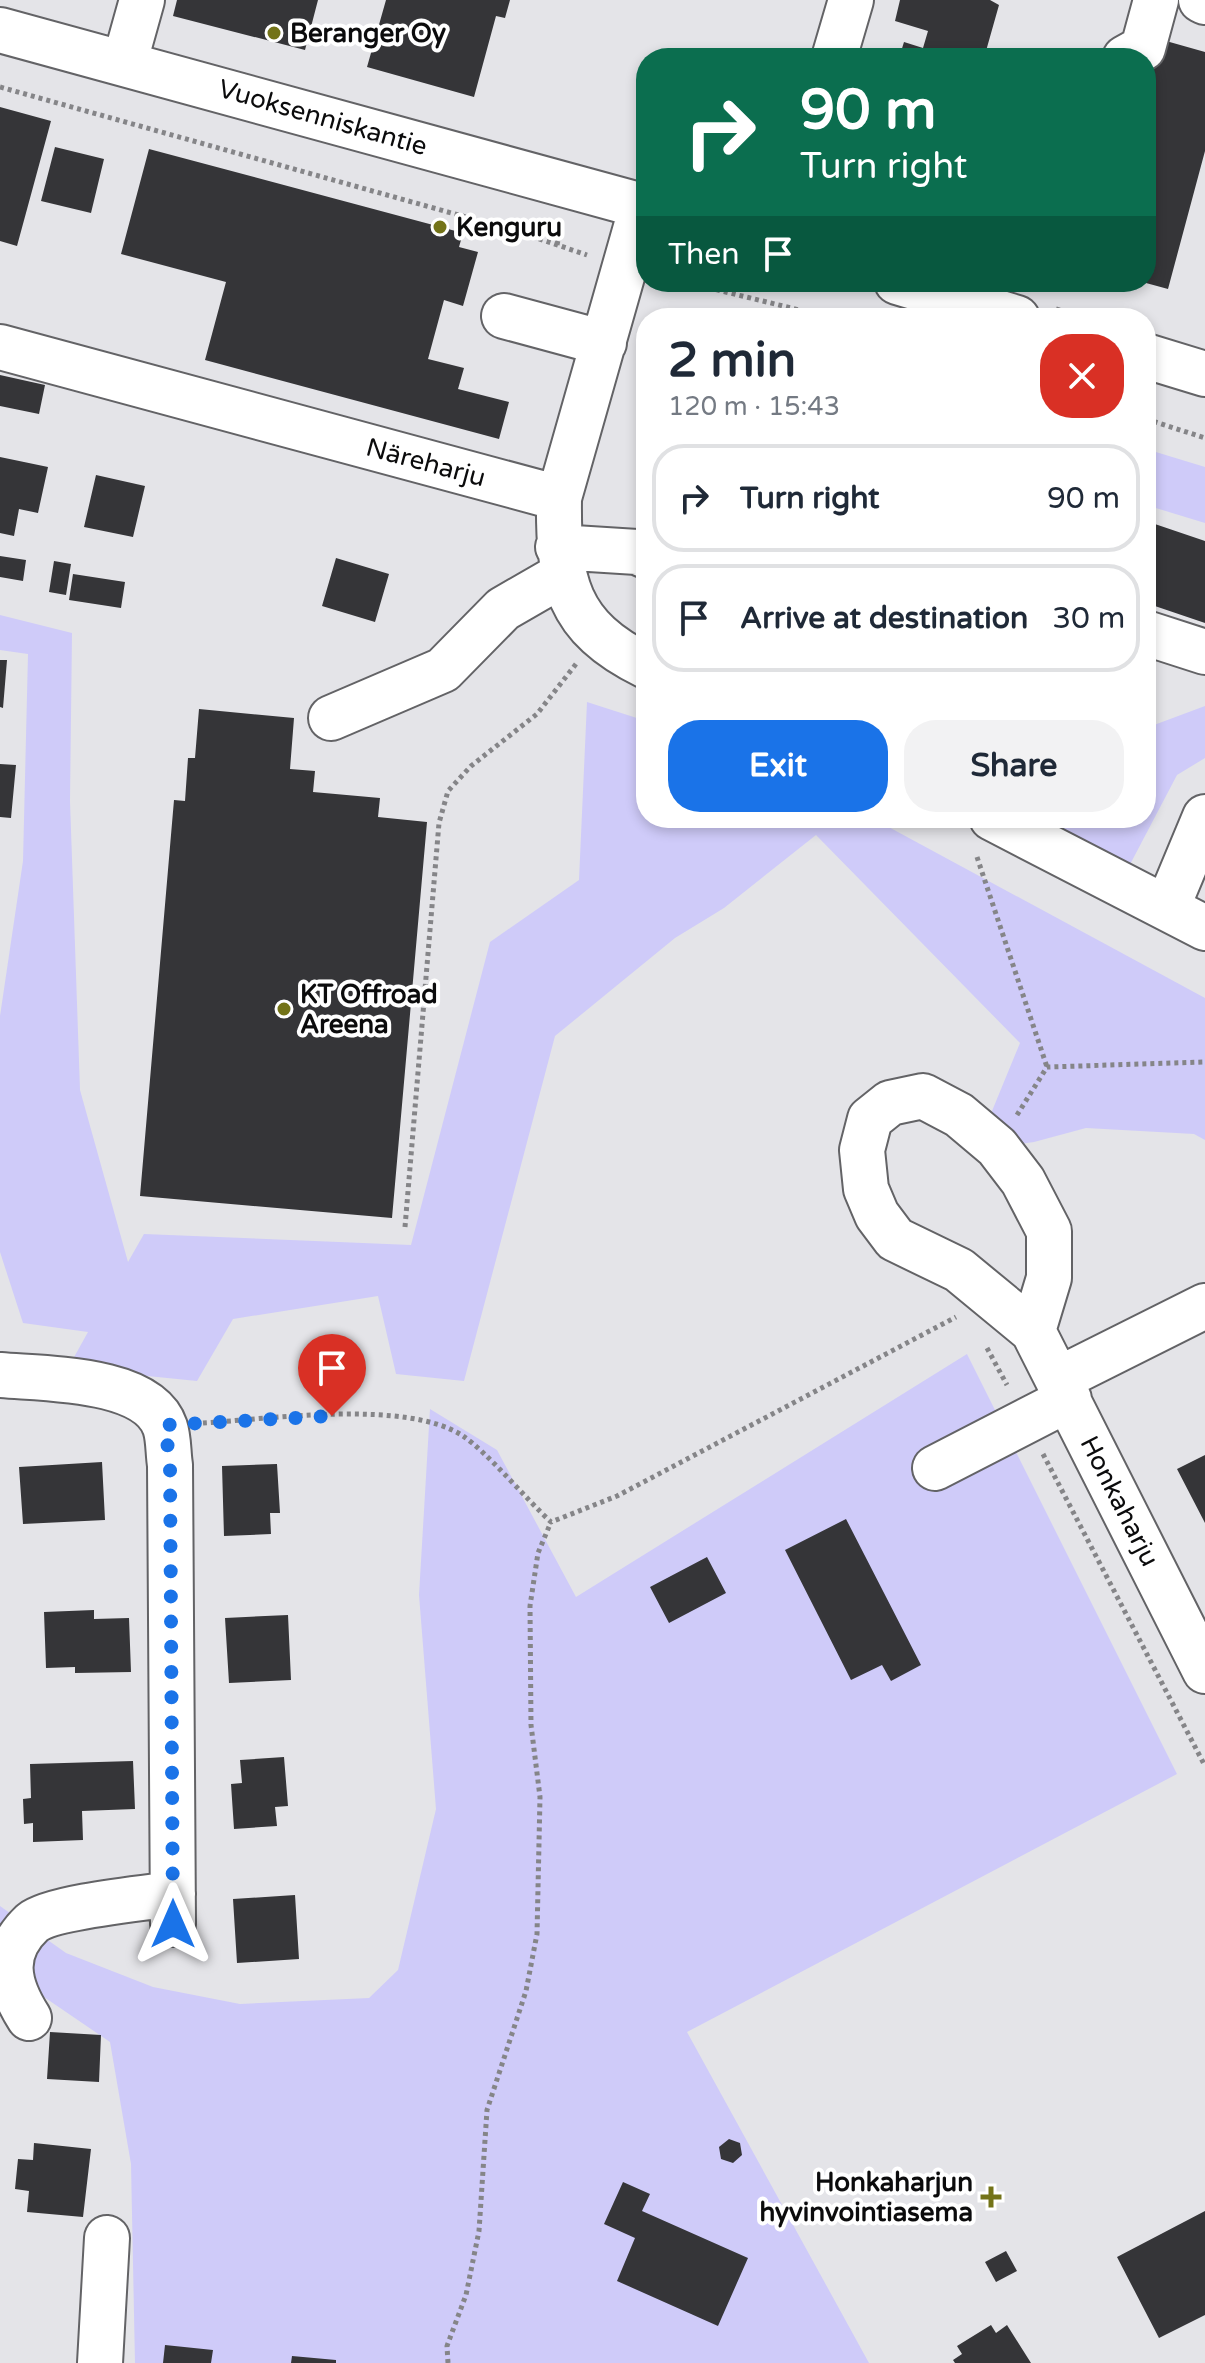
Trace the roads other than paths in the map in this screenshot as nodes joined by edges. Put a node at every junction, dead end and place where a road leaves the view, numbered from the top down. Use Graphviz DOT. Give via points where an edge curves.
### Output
graph roads {
  1 [pos="142,0"];
  2 [pos="851,0"];
  3 [pos="1156,0"];
  4 [pos="0,30"];
  5 [pos="837,48"];
  6 [pos="1143,48"];
  7 [pos="125,61"];
  8 [pos="636,204"];
  9 [pos="636,233"];
  10 [pos="930,292"];
  11 [pos="984,308"];
  12 [pos="504,316"];
  13 [pos="604,343"];
  14 [pos="0,347"];
  15 [pos="1156,359"];
  16 [pos="1205,374"];
  17 [pos="559,498"];
  18 [pos="636,557"];
  19 [pos="560,561"];
  20 [pos="1156,636"];
  21 [pos="1205,652"];
  22 [pos="636,661"];
  23 [pos="331,718"];
  24 [pos="1205,817"];
  25 [pos="983,833"];
  26 [pos="1167,908"];
  27 [pos="1205,928"];
  28 [pos="1205,1306"];
  29 [pos="1033,1331"];
  30 [pos="0,1375"];
  31 [pos="1064,1389"];
  32 [pos="935,1468"];
  33 [pos="1205,1671"];
  34 [pos="29,2018"];
  35 [pos="107,2238"];
  36 [pos="100,2363"];
  1 -- 7 [label="street"];
  2 -- 5 [label="street"];
  3 -- 6 [label="street"];
  4 -- 7 [label="street, Vuoksenniskantie"];
  7 -- 8 [label="street, Vuoksenniskantie"];
  9 -- 13 [label="street"];
  10 -- 11 [label="street"];
  12 -- 13 [label="street"];
  13 -- 17 [label="street"];
  14 -- 17 [label="street, Näreharju"];
  15 -- 16 [label="street"];
  17 -- 19 [label="street"];
  18 -- 19 [label="street"];
  19 -- 22 [label="street" via="582,616 610,648"];
  19 -- 23 [label="street" via="443,670"];
  20 -- 21 [label="street"];
  24 -- 26 [label="street"];
  25 -- 26 [label="street"];
  26 -- 27 [label="street"];
  28 -- 31 [label="street"];
  29 -- 29 [label="street" via="1049,1278 1049,1231 1023,1181 997,1147 959,1115 923,1096 890,1103 870,1119 862,1150 866,1189 877,1215 895,1239 959,1270"];
  29 -- 31 [label="street, Honkaharju"];
  30 -- 34 [label="street" via="113,1388 143,1399 165,1425 170,1465 173,1909 81,1908 33,1922 11,1952 10,1988"];
  31 -- 32 [label="street" via="1026,1421"];
  31 -- 33 [label="street, Honkaharju"];
  35 -- 36 [label="street"];
}
